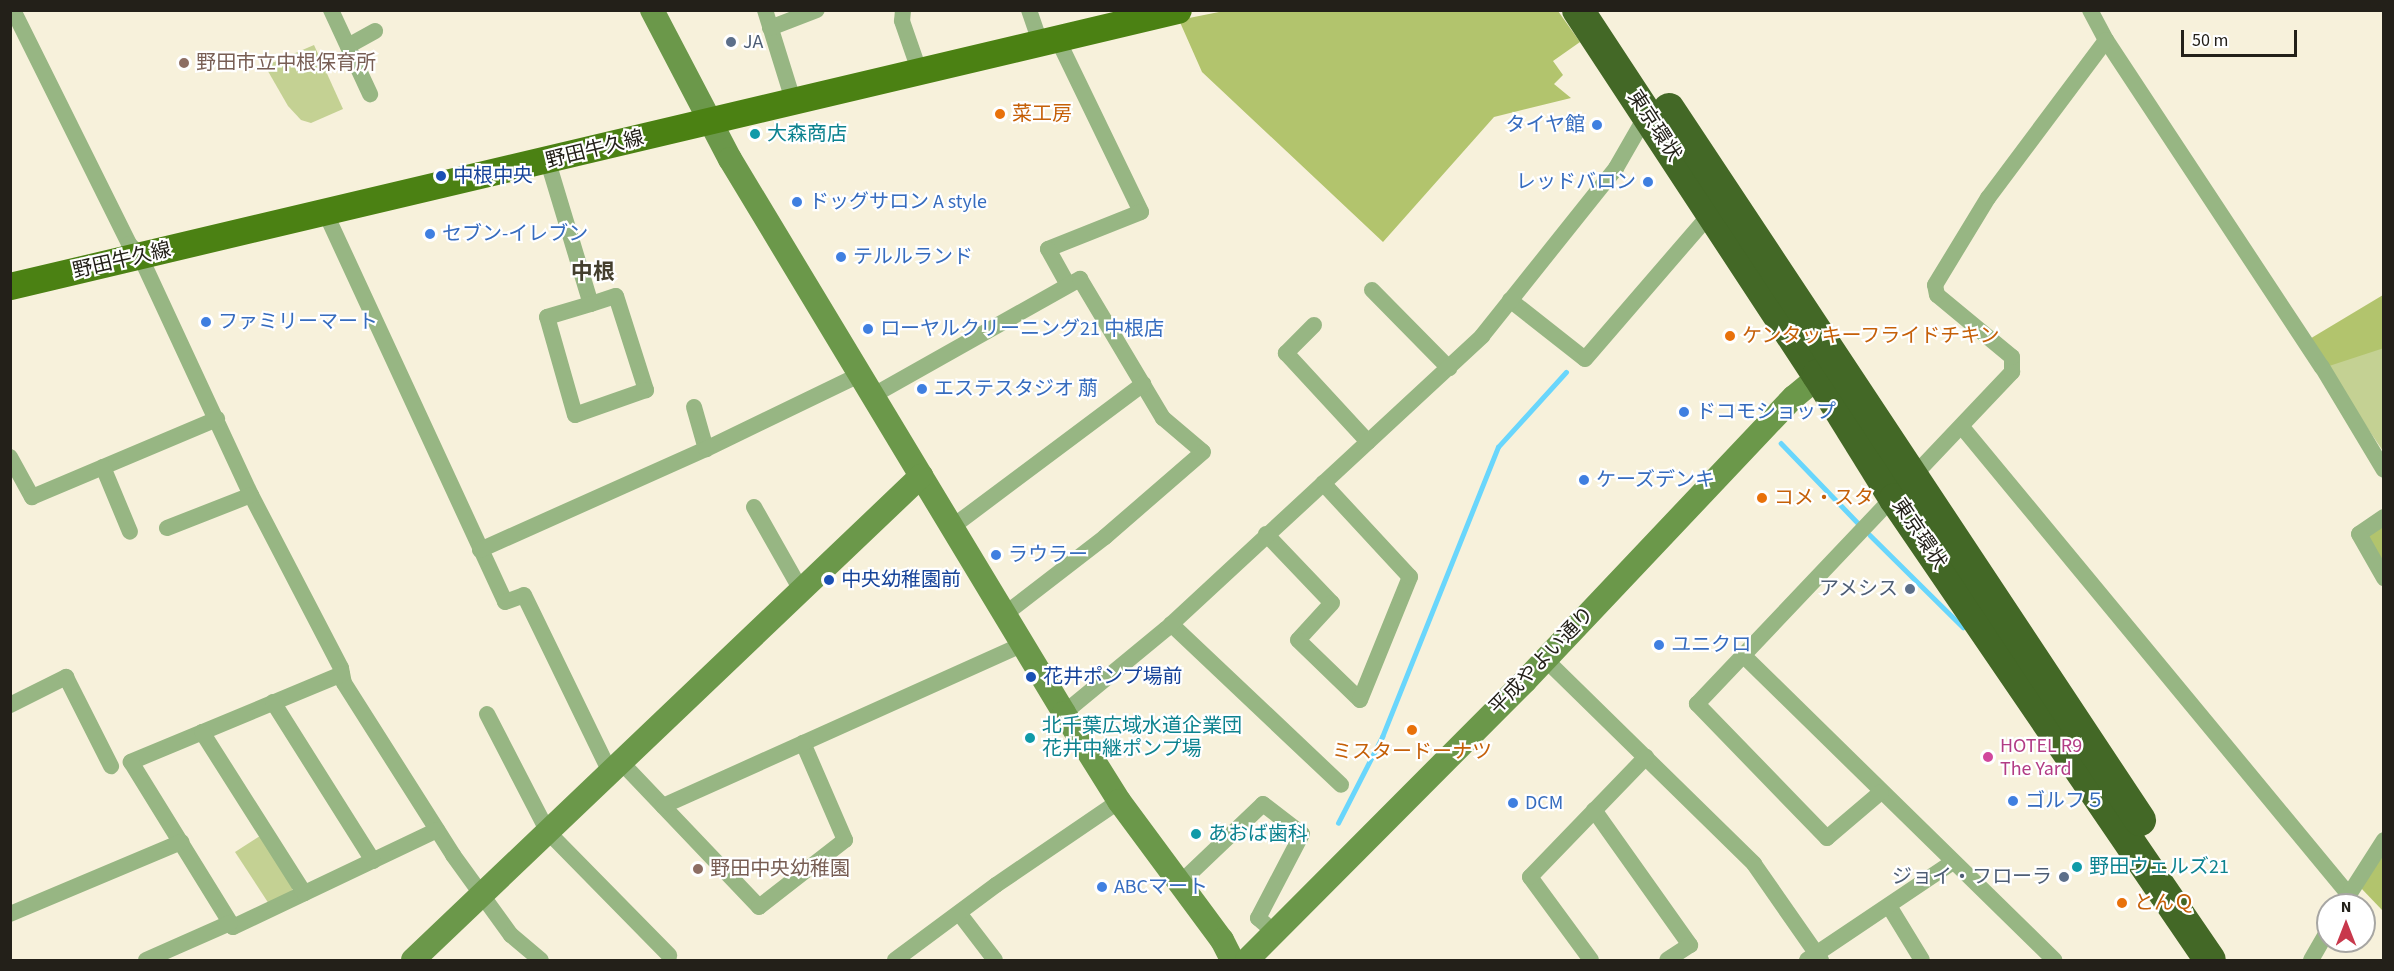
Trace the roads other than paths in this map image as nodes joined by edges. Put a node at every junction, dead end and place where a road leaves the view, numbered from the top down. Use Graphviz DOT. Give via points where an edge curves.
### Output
graph roads {
  1 [pos="13,10"];
  2 [pos="331,10"];
  3 [pos="652,10"];
  4 [pos="765,10"];
  5 [pos="817,10"];
  6 [pos="903,10"];
  7 [pos="1029,10"];
  8 [pos="1178,10"];
  9 [pos="1578,10"];
  10 [pos="1604,10"];
  11 [pos="2090,10"];
  12 [pos="1128,16"];
  13 [pos="770,28"];
  14 [pos="375,31"];
  15 [pos="1048,40"];
  16 [pos="2106,40"];
  17 [pos="348,46"];
  18 [pos="920,70"];
  19 [pos="370,94"];
  20 [pos="793,100"];
  21 [pos="1647,114"];
  22 [pos="711,121"];
  23 [pos="548,162"];
  24 [pos="1711,213"];
  25 [pos="326,214"];
  26 [pos="140,256"];
  27 [pos="1068,285"];
  28 [pos="10,286"];
  29 [pos="1372,290"];
  30 [pos="1510,300"];
  31 [pos="591,304"];
  32 [pos="1314,326"];
  33 [pos="1449,368"];
  34 [pos="1828,369"];
  35 [pos="859,375"];
  36 [pos="1143,384"];
  37 [pos="872,396"];
  38 [pos="694,407"];
  39 [pos="217,419"];
  40 [pos="1962,427"];
  41 [pos="1368,442"];
  42 [pos="706,449"];
  43 [pos="10,457"];
  44 [pos="103,467"];
  45 [pos="2384,470"];
  46 [pos="921,476"];
  47 [pos="1323,483"];
  48 [pos="1904,489"];
  49 [pos="251,495"];
  50 [pos="754,507"];
  51 [pos="2384,518"];
  52 [pos="952,527"];
  53 [pos="167,528"];
  54 [pos="130,532"];
  55 [pos="1266,534"];
  56 [pos="480,550"];
  57 [pos="2384,578"];
  58 [pos="801,590"];
  59 [pos="1005,614"];
  60 [pos="1171,624"];
  61 [pos="1023,645"];
  62 [pos="1744,657"];
  63 [pos="1545,659"];
  64 [pos="342,674"];
  65 [pos="273,702"];
  66 [pos="10,705"];
  67 [pos="1064,713"];
  68 [pos="487,714"];
  69 [pos="202,732"];
  70 [pos="803,743"];
  71 [pos="1646,757"];
  72 [pos="111,766"];
  73 [pos="615,767"];
  74 [pos="1341,785"];
  75 [pos="1881,792"];
  76 [pos="1119,801"];
  77 [pos="663,806"];
  78 [pos="1594,810"];
  79 [pos="437,830"];
  80 [pos="548,832"];
  81 [pos="2384,840"];
  82 [pos="181,842"];
  83 [pos="373,861"];
  84 [pos="1953,862"];
  85 [pos="1179,884"];
  86 [pos="304,893"];
  87 [pos="2340,893"];
  88 [pos="2350,893"];
  89 [pos="481,895"];
  90 [pos="1889,906"];
  91 [pos="959,913"];
  92 [pos="10,914"];
  93 [pos="230,923"];
  94 [pos="1274,932"];
  95 [pos="669,955"];
  96 [pos="1815,958"];
  97 [pos="146,960"];
  98 [pos="413,960"];
  99 [pos="541,960"];
  100 [pos="895,960"];
  101 [pos="995,960"];
  102 [pos="1232,960"];
  103 [pos="1247,960"];
  104 [pos="1591,960"];
  105 [pos="1667,960"];
  106 [pos="1922,960"];
  107 [pos="2054,960"];
  108 [pos="2210,960"];
  109 [pos="2234,960"];
  1 -- 26 [label="street" via="129,244"];
  2 -- 17 [label="street"];
  3 -- 22 [label="street"];
  4 -- 13 [label="street"];
  5 -- 13 [label="street"];
  6 -- 18 [label="street" via="902,21"];
  7 -- 15 [label="street"];
  8 -- 12 [label="main road, 野田牛久線"];
  9 -- 21 [label="highway, 東京環状"];
  10 -- 34 [label="highway, 東京環状"];
  11 -- 16 [label="street"];
  12 -- 15 [label="main road, 野田牛久線"];
  13 -- 20 [label="street"];
  14 -- 17 [label="street"];
  15 -- 18 [label="main road, 野田牛久線"];
  15 -- 27 [label="street" via="1141,212 1048,249"];
  16 -- 40 [label="street" via="1989,198 1935,285 1937,295 2012,357 2012,372"];
  16 -- 45 [label="street" via="2322,367"];
  17 -- 19 [label="street"];
  18 -- 20 [label="main road, 野田牛久線"];
  20 -- 22 [label="main road, 野田牛久線"];
  21 -- 24 [label="highway, 東京環状"];
  21 -- 30 [label="street" via="1616,168"];
  22 -- 23 [label="main road, 野田牛久線"];
  22 -- 35 [label="street"];
  23 -- 25 [label="main road, 野田牛久線"];
  23 -- 31 [label="street"];
  24 -- 30 [label="street" via="1585,359"];
  24 -- 34 [label="highway, 東京環状"];
  25 -- 26 [label="main road, 野田牛久線"];
  25 -- 56 [label="street"];
  26 -- 28 [label="main road, 野田牛久線"];
  26 -- 39 [label="street"];
  27 -- 36 [label="street" via="1080,279"];
  27 -- 37 [label="street"];
  29 -- 33 [label="street"];
  30 -- 33 [label="street"];
  31 -- 31 [label="street" via="616,296 646,390 575,415 547,317"];
  32 -- 41 [label="street" via="1286,353"];
  33 -- 41 [label="street"];
  34 -- 48 [label="highway, 東京環状"];
  34 -- 63 [label="street, 平成やよい通り"];
  35 -- 37 [label="street"];
  35 -- 42 [label="street"];
  36 -- 52 [label="street"];
  36 -- 59 [label="street" via="1163,418 1203,452 1105,537"];
  37 -- 46 [label="street"];
  38 -- 42 [label="street"];
  39 -- 44 [label="street"];
  39 -- 49 [label="street"];
  40 -- 48 [label="street"];
  40 -- 87 [label="street"];
  41 -- 47 [label="street"];
  42 -- 56 [label="street"];
  43 -- 44 [label="street" via="32,497"];
  44 -- 54 [label="street"];
  46 -- 52 [label="street"];
  46 -- 58 [label="street"];
  47 -- 55 [label="street"];
  47 -- 55 [label="street" via="1410,577 1360,700 1298,640 1332,603"];
  48 -- 62 [label="street"];
  48 -- 108 [label="highway, 東京環状"];
  48 -- 109 [label="highway, 東京環状"];
  49 -- 53 [label="street"];
  49 -- 64 [label="street"];
  50 -- 58 [label="street"];
  51 -- 57 [label="street" via="2359,534"];
  52 -- 59 [label="street"];
  55 -- 60 [label="street"];
  56 -- 73 [label="street" via="505,602 524,595"];
  58 -- 73 [label="street"];
  59 -- 61 [label="street"];
  60 -- 67 [label="street"];
  60 -- 74 [label="street"];
  61 -- 67 [label="street"];
  61 -- 70 [label="street"];
  62 -- 75 [label="street"];
  62 -- 75 [label="street" via="1697,704 1827,838"];
  63 -- 71 [label="street"];
  63 -- 94 [label="street, 平成やよい通り"];
  64 -- 65 [label="street"];
  64 -- 79 [label="street"];
  65 -- 69 [label="street"];
  65 -- 83 [label="street"];
  66 -- 72 [label="street" via="66,677"];
  67 -- 76 [label="street"];
  68 -- 80 [label="street"];
  69 -- 82 [label="street" via="131,762"];
  69 -- 86 [label="street"];
  70 -- 77 [label="street"];
  70 -- 77 [label="street" via="845,840 759,907"];
  71 -- 78 [label="street"];
  71 -- 96 [label="street" via="1754,864"];
  73 -- 77 [label="street"];
  73 -- 80 [label="street"];
  75 -- 84 [label="street"];
  76 -- 85 [label="street"];
  76 -- 91 [label="street"];
  78 -- 104 [label="street" via="1530,877"];
  78 -- 105 [label="street" via="1690,945"];
  79 -- 83 [label="street"];
  79 -- 89 [label="street"];
  80 -- 89 [label="street"];
  80 -- 95 [label="street"];
  81 -- 88 [label="street"];
  82 -- 92 [label="street"];
  82 -- 93 [label="street"];
  83 -- 86 [label="street"];
  84 -- 90 [label="street"];
  84 -- 107 [label="street"];
  85 -- 94 [label="street" via="1263,804 1302,834 1258,918"];
  85 -- 102 [label="street" via="1222,940"];
  86 -- 93 [label="street" via="233,927"];
  89 -- 98 [label="street"];
  89 -- 99 [label="street" via="511,935"];
  90 -- 96 [label="street"];
  90 -- 106 [label="street"];
  91 -- 100 [label="street"];
  91 -- 101 [label="street"];
  93 -- 97 [label="street"];
  94 -- 103 [label="street, 平成やよい通り"];
}
